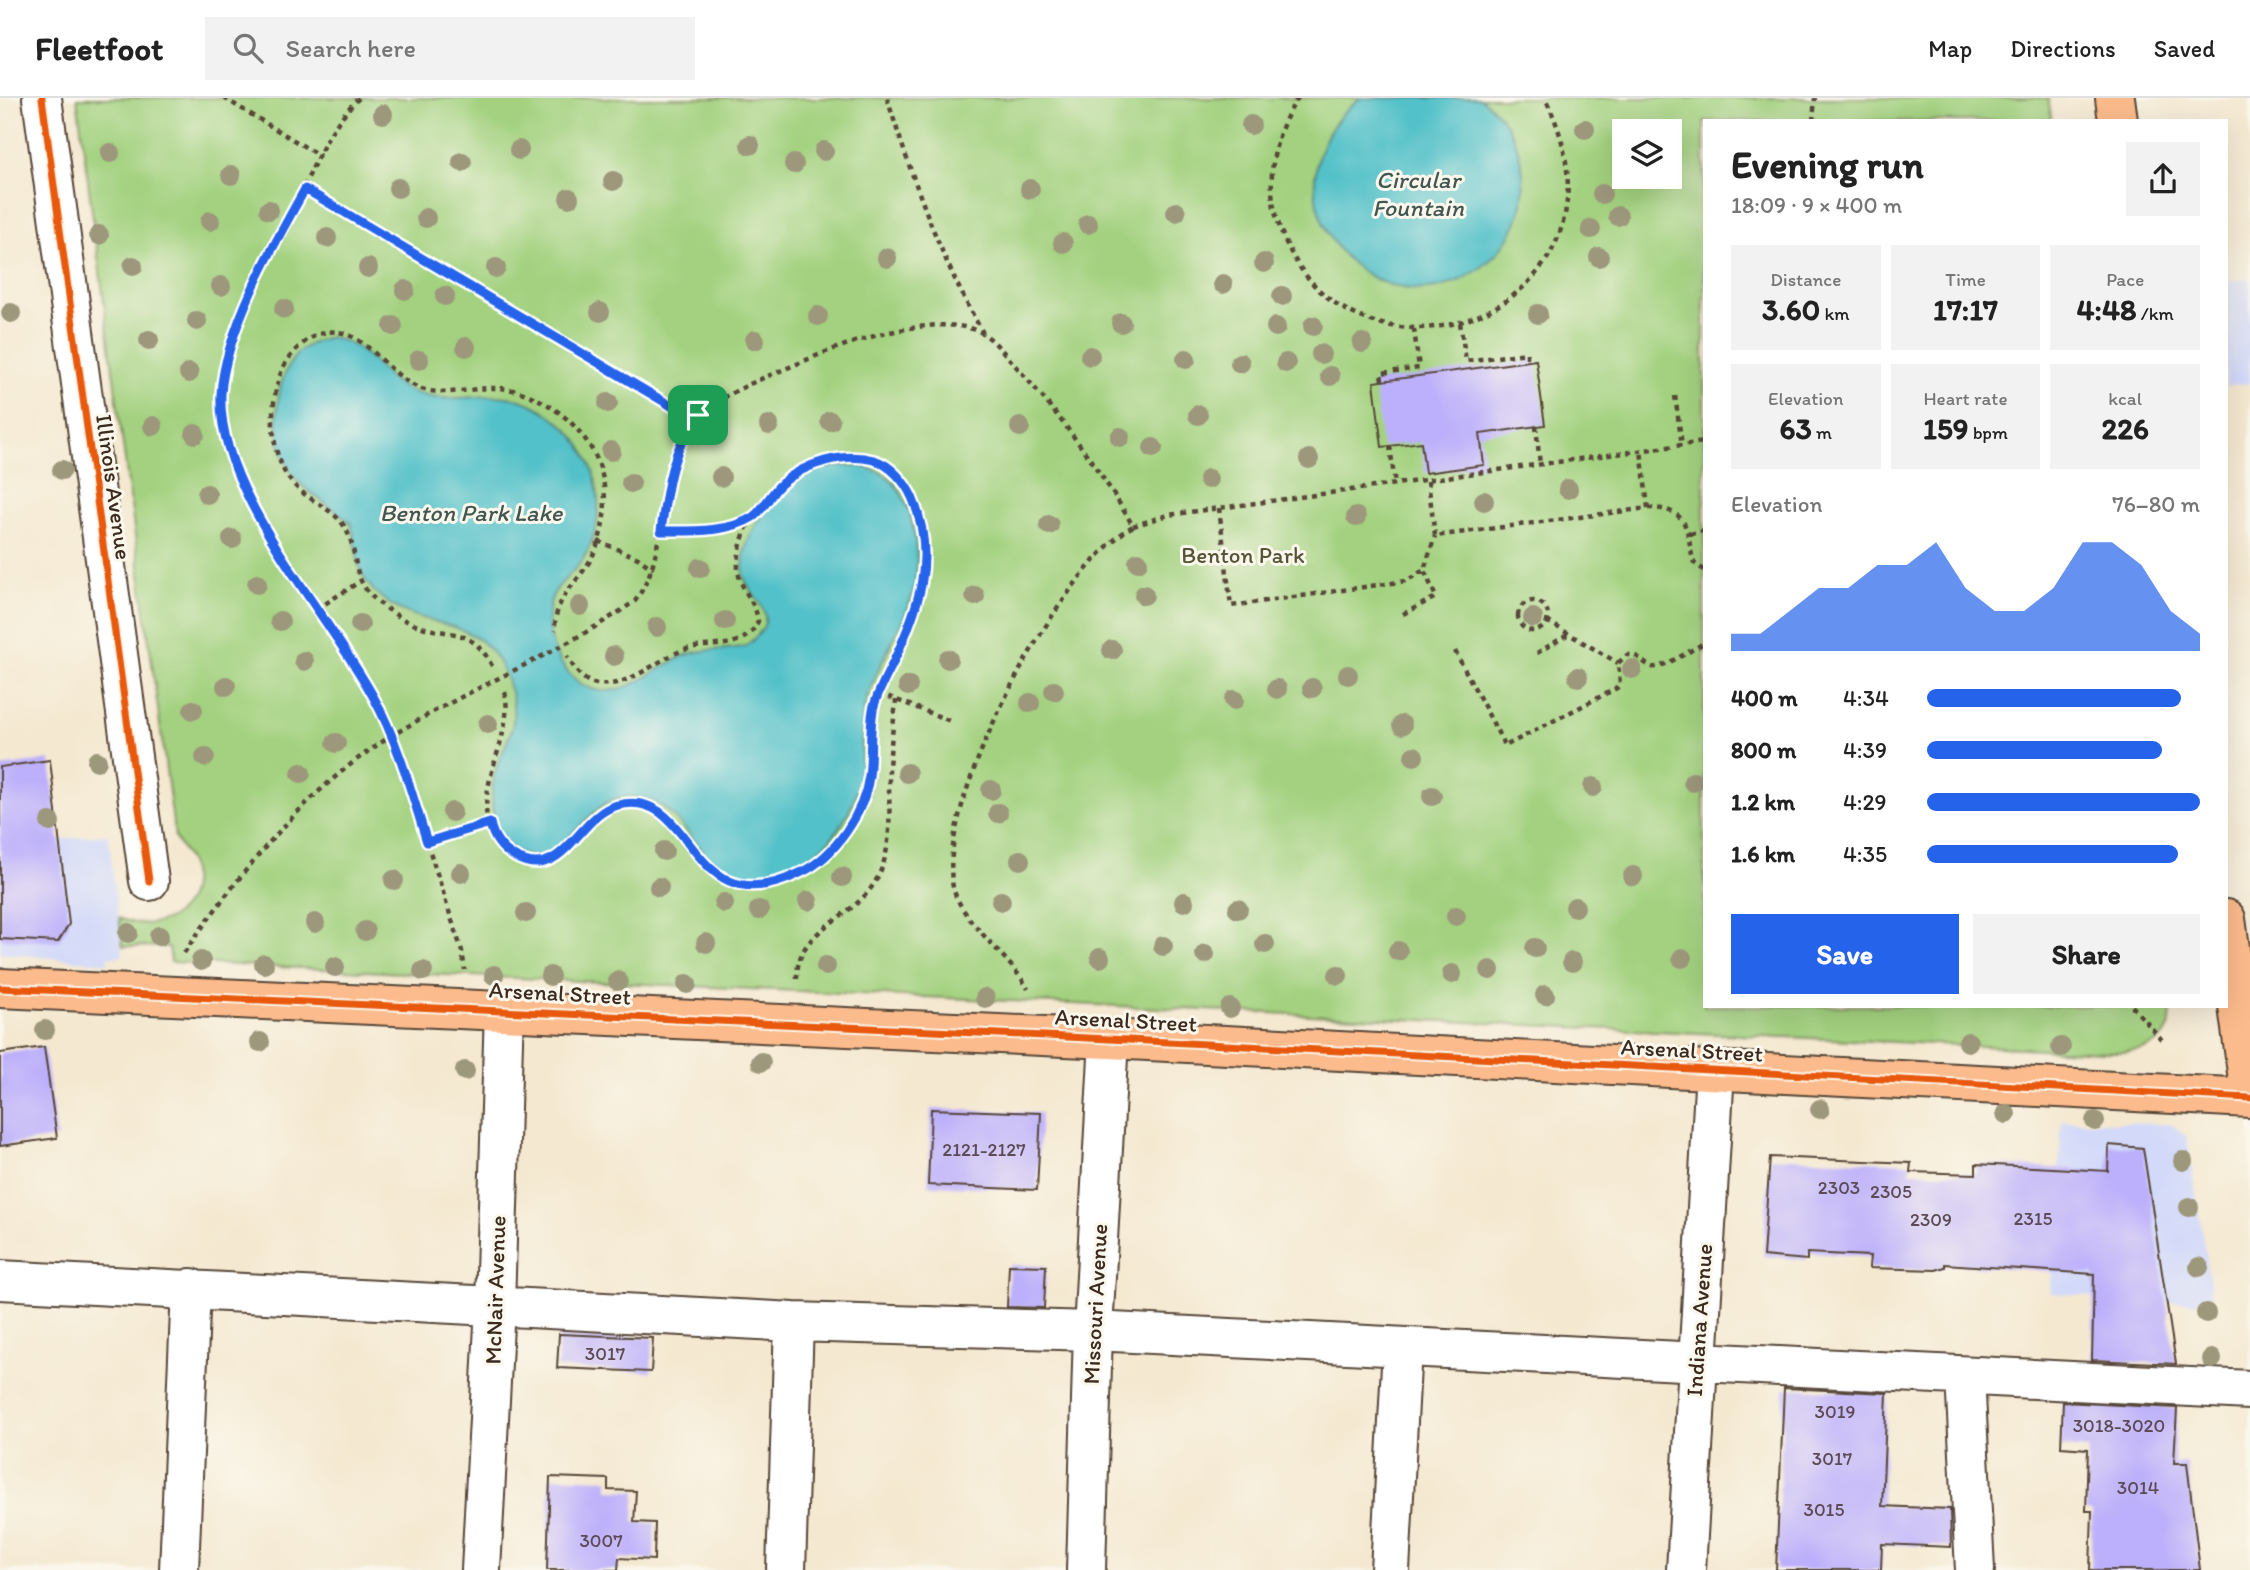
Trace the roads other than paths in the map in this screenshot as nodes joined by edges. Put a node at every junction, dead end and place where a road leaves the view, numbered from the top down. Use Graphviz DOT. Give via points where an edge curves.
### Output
graph roads {
  1 [pos="42,98"];
  2 [pos="2115,98"];
  3 [pos="2118,119"];
  4 [pos="149,881"];
  5 [pos="2228,934"];
  6 [pos="0,988"];
  7 [pos="504,1009"];
  8 [pos="1110,1039"];
  9 [pos="1715,1070"];
  10 [pos="2250,1096"];
  11 [pos="0,1280"];
  12 [pos="191,1288"];
  13 [pos="495,1306"];
  14 [pos="794,1322"];
  15 [pos="1093,1331"];
  16 [pos="1402,1347"];
  17 [pos="1696,1364"];
  18 [pos="1965,1376"];
  19 [pos="2250,1390"];
  20 [pos="179,1570"];
  21 [pos="481,1570"];
  22 [pos="786,1570"];
  23 [pos="1086,1570"];
  24 [pos="1390,1570"];
  25 [pos="1686,1570"];
  26 [pos="1975,1570"];
  1 -- 4 [label="street, Illinois Avenue"];
  2 -- 3 [label="main road"];
  5 -- 10 [label="main road"];
  6 -- 7 [label="main road, Arsenal Street"];
  7 -- 8 [label="main road, Arsenal Street"];
  7 -- 13 [label="street, McNair Avenue"];
  8 -- 9 [label="main road, Arsenal Street"];
  8 -- 15 [label="street, Missouri Avenue"];
  9 -- 10 [label="main road, Arsenal Street"];
  9 -- 17 [label="street, Indiana Avenue"];
  11 -- 12 [label="street"];
  12 -- 13 [label="street"];
  12 -- 20 [label="street"];
  13 -- 14 [label="street"];
  13 -- 21 [label="street, McNair Avenue"];
  14 -- 15 [label="street"];
  14 -- 22 [label="street"];
  15 -- 16 [label="street"];
  15 -- 23 [label="street, Missouri Avenue"];
  16 -- 17 [label="street"];
  16 -- 24 [label="street"];
  17 -- 18 [label="street"];
  17 -- 25 [label="street, Indiana Avenue"];
  18 -- 19 [label="street"];
  18 -- 26 [label="street"];
}
